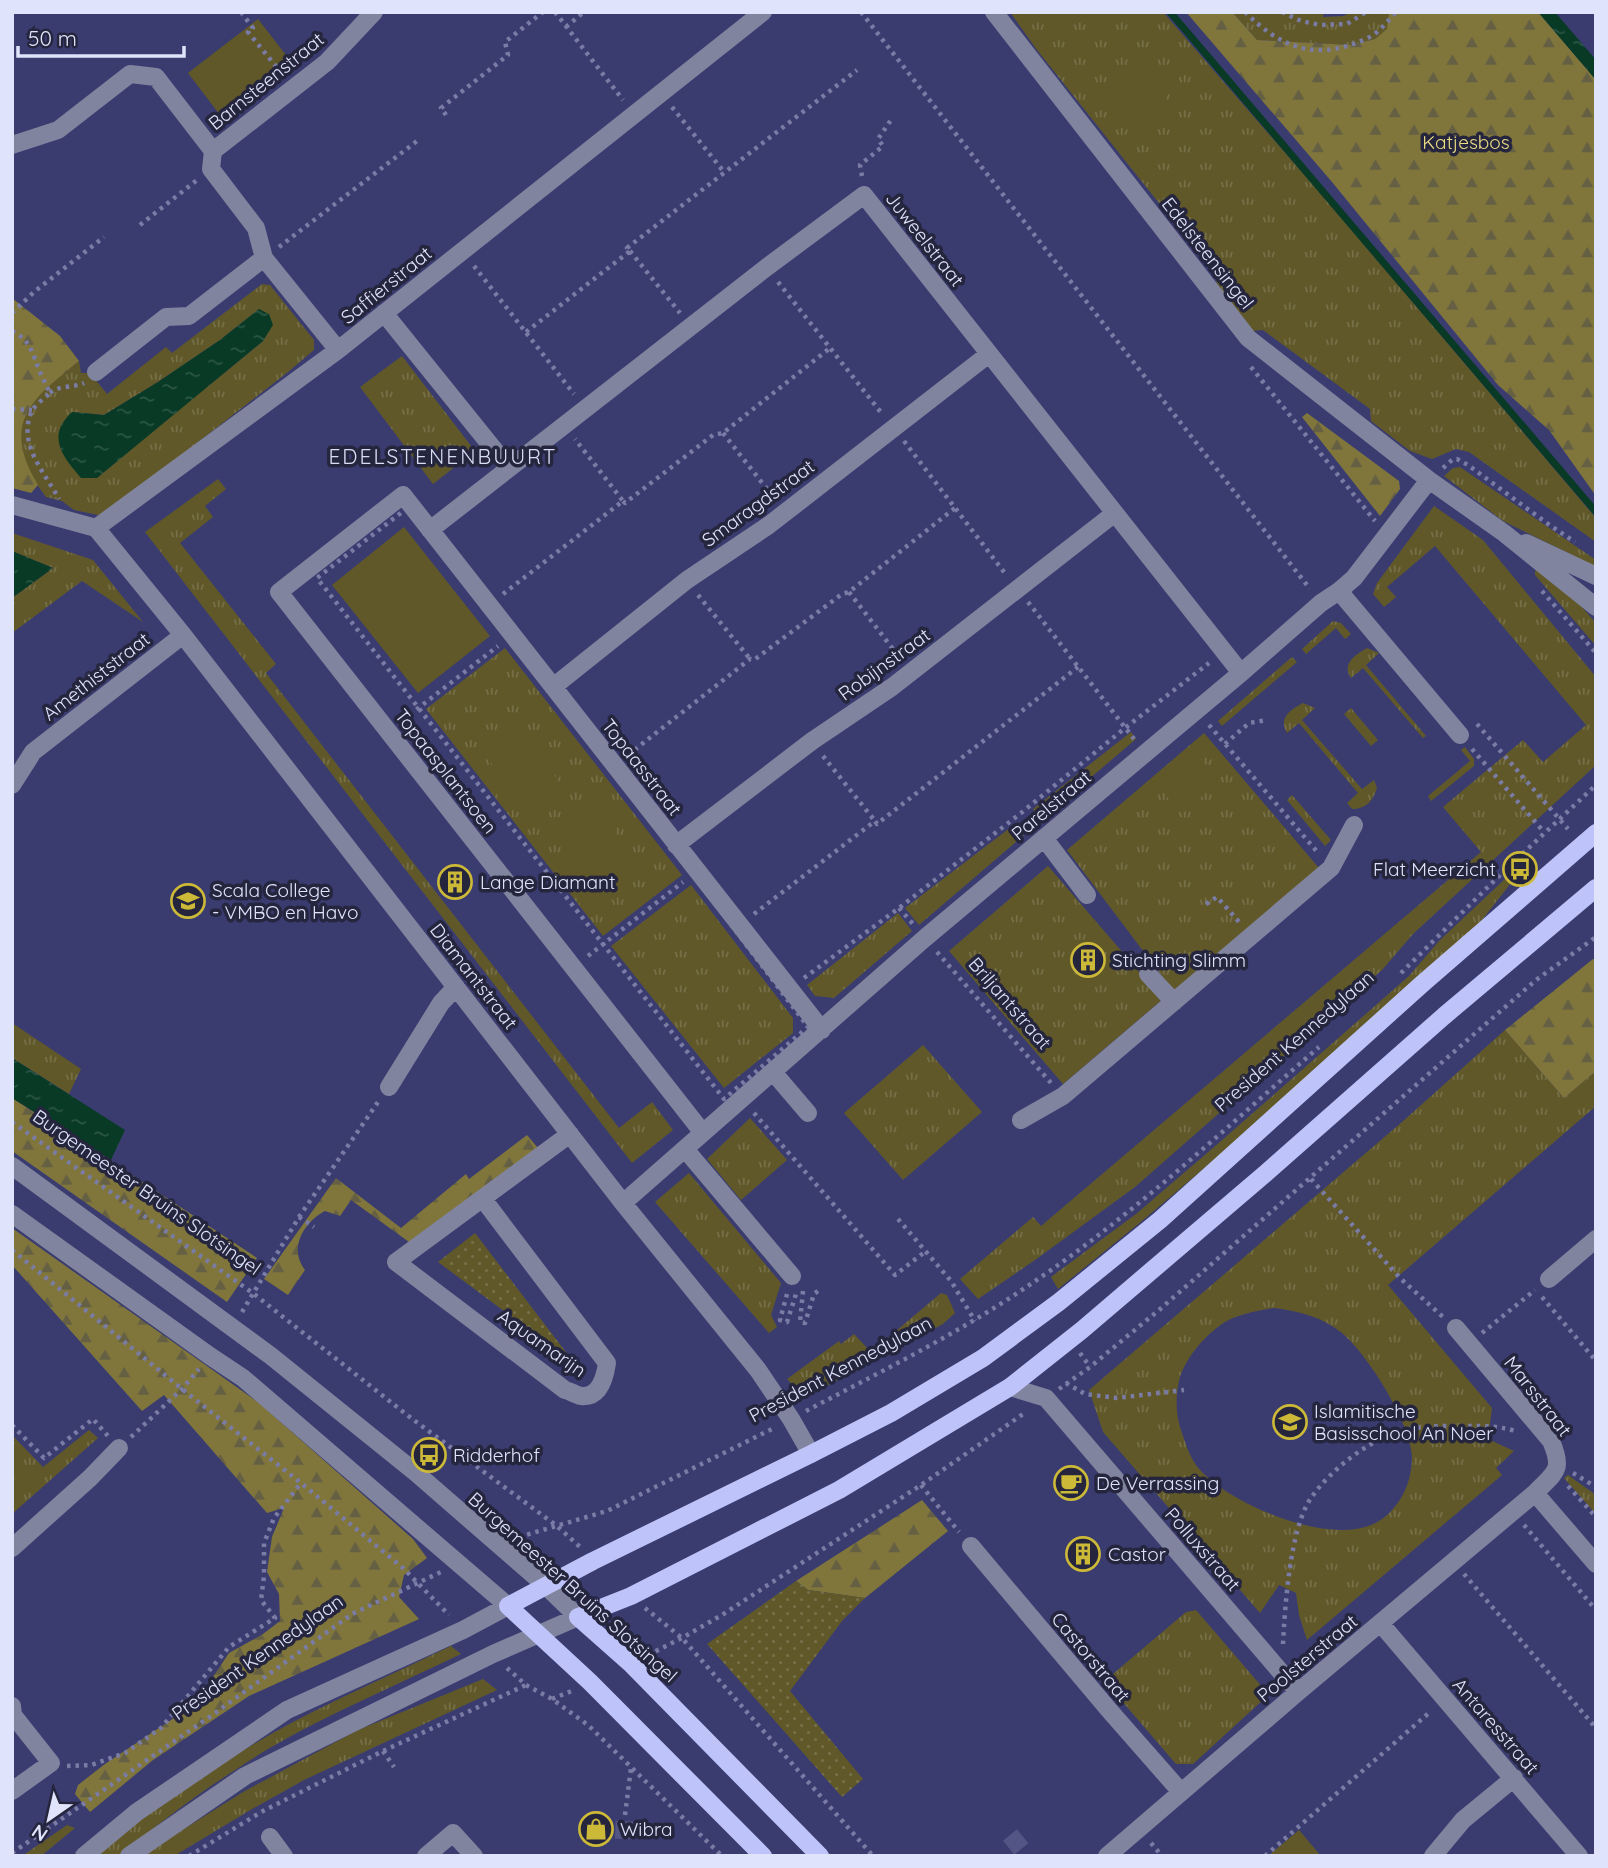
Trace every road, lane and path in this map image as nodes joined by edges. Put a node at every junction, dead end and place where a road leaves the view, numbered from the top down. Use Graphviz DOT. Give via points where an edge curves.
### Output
graph roads {
  1 [pos="241,12"];
  2 [pos="374,12"];
  3 [pos="543,12"];
  4 [pos="555,12"];
  5 [pos="584,12"];
  6 [pos="763,12"];
  7 [pos="861,12"];
  8 [pos="994,12"];
  9 [pos="1245,12"];
  10 [pos="1282,12"];
  11 [pos="1366,12"];
  12 [pos="1396,12"];
  13 [pos="566,27"];
  14 [pos="857,70"];
  15 [pos="293,88"];
  16 [pos="661,93"];
  17 [pos="635,114"];
  18 [pos="446,115"];
  19 [pos="893,117"];
  20 [pos="417,141"];
  21 [pos="12,145"];
  22 [pos="212,160"];
  23 [pos="724,172"];
  24 [pos="863,195"];
  25 [pos="140,225"];
  26 [pos="104,237"];
  27 [pos="462,251"];
  28 [pos="630,251"];
  29 [pos="264,258"];
  30 [pos="767,267"];
  31 [pos="12,313"];
  32 [pos="384,313"];
  33 [pos="691,327"];
  34 [pos="12,331"];
  35 [pos="526,332"];
  36 [pos="1248,338"];
  37 [pos="830,348"];
  38 [pos="338,350"];
  39 [pos="989,354"];
  40 [pos="96,372"];
  41 [pos="50,393"];
  42 [pos="12,409"];
  43 [pos="585,409"];
  44 [pos="32,411"];
  45 [pos="564,425"];
  46 [pos="894,428"];
  47 [pos="723,433"];
  48 [pos="509,468"];
  49 [pos="1429,480"];
  50 [pos="623,501"];
  51 [pos="12,505"];
  52 [pos="955,508"];
  53 [pos="785,513"];
  54 [pos="1115,513"];
  55 [pos="61,518"];
  56 [pos="96,528"];
  57 [pos="430,530"];
  58 [pos="1504,533"];
  59 [pos="1386,535"];
  60 [pos="1576,543"];
  61 [pos="1596,576"];
  62 [pos="687,580"];
  63 [pos="1018,589"];
  64 [pos="1339,591"];
  65 [pos="849,592"];
  66 [pos="1321,603"];
  67 [pos="488,605"];
  68 [pos="1596,607"];
  69 [pos="183,635"];
  70 [pos="510,637"];
  71 [pos="1224,651"];
  72 [pos="750,659"];
  73 [pos="1078,667"];
  74 [pos="911,671"];
  75 [pos="1241,673"];
  76 [pos="553,687"];
  77 [pos="418,708"];
  78 [pos="1197,710"];
  79 [pos="1267,720"];
  80 [pos="1125,728"];
  81 [pos="389,732"];
  82 [pos="1460,736"];
  83 [pos="812,741"];
  84 [pos="1226,744"];
  85 [pos="1145,753"];
  86 [pos="615,766"];
  87 [pos="12,785"];
  88 [pos="1596,785"];
  89 [pos="1559,819"];
  90 [pos="875,821"];
  91 [pos="1354,825"];
  92 [pos="1568,829"];
  93 [pos="1544,832"];
  94 [pos="1596,833"];
  95 [pos="1044,838"];
  96 [pos="677,845"];
  97 [pos="1331,868"];
  98 [pos="1503,872"];
  99 [pos="695,873"];
  100 [pos="1508,876"];
  101 [pos="1596,888"];
  102 [pos="1087,895"];
  103 [pos="1206,904"];
  104 [pos="739,925"];
  105 [pos="1251,936"];
  106 [pos="1596,937"];
  107 [pos="925,938"];
  108 [pos="603,944"];
  109 [pos="573,967"];
  110 [pos="1148,974"];
  111 [pos="1396,979"];
  112 [pos="456,987"];
  113 [pos="789,988"];
  114 [pos="1174,1002"];
  115 [pos="822,1030"];
  116 [pos="1327,1040"];
  117 [pos="773,1072"];
  118 [pos="389,1087"];
  119 [pos="1063,1097"];
  120 [pos="742,1099"];
  121 [pos="807,1114"];
  122 [pos="1021,1120"];
  123 [pos="12,1122"];
  124 [pos="703,1133"];
  125 [pos="570,1134"];
  126 [pos="685,1149"];
  127 [pos="12,1166"];
  128 [pos="1311,1179"];
  129 [pos="483,1199"];
  130 [pos="623,1203"];
  131 [pos="12,1214"];
  132 [pos="299,1217"];
  133 [pos="898,1219"];
  134 [pos="314,1227"];
  135 [pos="1596,1239"];
  136 [pos="12,1250"];
  137 [pos="926,1251"];
  138 [pos="792,1276"];
  139 [pos="1542,1284"];
  140 [pos="819,1290"];
  141 [pos="254,1294"];
  142 [pos="975,1321"];
  143 [pos="231,1328"];
  144 [pos="1456,1328"];
  145 [pos="1469,1344"];
  146 [pos="210,1356"];
  147 [pos="1596,1361"];
  148 [pos="1066,1383"];
  149 [pos="1010,1387"];
  150 [pos="182,1389"];
  151 [pos="1184,1390"];
  152 [pos="1046,1398"];
  153 [pos="791,1419"];
  154 [pos="12,1425"];
  155 [pos="1518,1432"];
  156 [pos="119,1448"];
  157 [pos="811,1454"];
  158 [pos="1557,1468"];
  159 [pos="301,1483"];
  160 [pos="921,1485"];
  161 [pos="1596,1487"];
  162 [pos="1535,1493"];
  163 [pos="1513,1512"];
  164 [pos="1596,1517"];
  165 [pos="557,1526"];
  166 [pos="496,1544"];
  167 [pos="971,1546"];
  168 [pos="12,1548"];
  169 [pos="1454,1562"];
  170 [pos="459,1563"];
  171 [pos="1596,1564"];
  172 [pos="417,1584"];
  173 [pos="546,1586"];
  174 [pos="508,1606"];
  175 [pos="1596,1610"];
  176 [pos="578,1617"];
  177 [pos="1381,1624"];
  178 [pos="540,1634"];
  179 [pos="682,1638"];
  180 [pos="630,1663"];
  181 [pos="1281,1672"];
  182 [pos="590,1682"];
  183 [pos="526,1685"];
  184 [pos="1298,1692"];
  185 [pos="1445,1699"];
  186 [pos="12,1706"];
  187 [pos="1596,1728"];
  188 [pos="383,1751"];
  189 [pos="51,1763"];
  190 [pos="394,1767"];
  191 [pos="631,1767"];
  192 [pos="1514,1778"];
  193 [pos="12,1791"];
  194 [pos="1181,1792"];
  195 [pos="625,1815"];
  196 [pos="270,1837"];
  197 [pos="12,1853"];
  198 [pos="84,1856"];
  199 [pos="129,1856"];
  200 [pos="189,1856"];
  201 [pos="284,1856"];
  202 [pos="426,1856"];
  203 [pos="474,1856"];
  204 [pos="722,1856"];
  205 [pos="763,1856"];
  206 [pos="820,1856"];
  207 [pos="873,1856"];
  208 [pos="1107,1856"];
  209 [pos="1265,1856"];
  210 [pos="1433,1856"];
  211 [pos="1579,1856"];
  1 -- 15 [label="path" via="253,28 248,32"];
  2 -- 15 [label="street, Barnsteenstraat" via="327,62"];
  3 -- 18 [label="path" via="505,42 508,55 441,108"];
  4 -- 13 [label="path"];
  5 -- 13 [label="path"];
  6 -- 16 [label="street, Saffierstraat"];
  7 -- 66 [label="path"];
  8 -- 36 [label="street, Edelsteensingel"];
  9 -- 12 [label="path" via="1268,33 1292,46 1315,51 1361,41"];
  10 -- 11 [label="path" via="1321,25 1347,24"];
  13 -- 17 [label="path"];
  14 -- 23 [label="path"];
  15 -- 22 [label="street, Barnsteenstraat"];
  16 -- 17 [label="street, Saffierstraat"];
  16 -- 23 [label="path"];
  17 -- 27 [label="street, Saffierstraat"];
  19 -- 24 [label="path" via="878,138 883,146 860,165"];
  20 -- 29 [label="path"];
  21 -- 22 [label="street, Barnsteenstraat" via="58,130 130,74 156,77"];
  22 -- 25 [label="path"];
  22 -- 29 [label="street, Barnsteenstraat" via="256,228"];
  23 -- 28 [label="path" via="627,248"];
  24 -- 30 [label="street, Juweelstraat"];
  24 -- 39 [label="street, Juweelstraat"];
  26 -- 31 [label="path"];
  27 -- 32 [label="street, Saffierstraat"];
  27 -- 35 [label="path"];
  28 -- 33 [label="path"];
  28 -- 35 [label="path"];
  29 -- 38 [label="street, Barnsteenstraat"];
  29 -- 40 [label="street" via="189,316 166,317"];
  30 -- 33 [label="street, Juweelstraat"];
  30 -- 37 [label="path"];
  32 -- 38 [label="street, Saffierstraat"];
  32 -- 48 [label="street"];
  33 -- 43 [label="street, Juweelstraat"];
  34 -- 41 [label="path" via="22,335 33,351"];
  35 -- 43 [label="path"];
  36 -- 49 [label="street, Edelsteensingel"];
  36 -- 59 [label="path" via="1239,352"];
  37 -- 46 [label="path"];
  37 -- 47 [label="path"];
  38 -- 56 [label="street, Saffierstraat"];
  39 -- 46 [label="street, Smaragdstraat"];
  39 -- 54 [label="street, Juweelstraat"];
  40 -- 41 [label="path" via="92,380"];
  41 -- 44 [label="path"];
  42 -- 44 [label="path"];
  43 -- 45 [label="street, Juweelstraat"];
  44 -- 55 [label="path" via="27,433 42,473 62,505"];
  45 -- 48 [label="street, Juweelstraat"];
  45 -- 50 [label="path"];
  46 -- 52 [label="path"];
  46 -- 53 [label="street, Smaragdstraat"];
  47 -- 50 [label="path" via="713,435"];
  47 -- 53 [label="path"];
  48 -- 57 [label="street, Juweelstraat"];
  49 -- 58 [label="street, Edelsteensingel"];
  49 -- 59 [label="street, Parelstraat"];
  49 -- 60 [label="path" via="1457,459"];
  50 -- 67 [label="path"];
  51 -- 55 [label="street"];
  52 -- 63 [label="path"];
  52 -- 65 [label="path"];
  53 -- 62 [label="street, Smaragdstraat"];
  54 -- 63 [label="street, Robijnstraat"];
  54 -- 71 [label="street, Juweelstraat"];
  55 -- 56 [label="street"];
  56 -- 69 [label="street, Diamantstraat"];
  57 -- 67 [label="street, Topaasstraat"];
  57 -- 81 [label="street, Topaasplantsoen" via="403,495 279,592"];
  58 -- 61 [label="street, Edelsteensingel"];
  58 -- 68 [label="street, Edelsteensingel"];
  59 -- 64 [label="street, Parelstraat"];
  62 -- 72 [label="path"];
  62 -- 76 [label="street, Smaragdstraat"];
  63 -- 73 [label="path"];
  63 -- 74 [label="street, Robijnstraat"];
  64 -- 66 [label="street, Parelstraat"];
  64 -- 82 [label="street"];
  65 -- 72 [label="path"];
  65 -- 74 [label="path"];
  66 -- 75 [label="street, Parelstraat"];
  67 -- 70 [label="street, Topaasstraat"];
  69 -- 87 [label="street, Amethiststraat" via="33,752"];
  69 -- 112 [label="street, Diamantstraat"];
  70 -- 76 [label="street, Topaasstraat"];
  70 -- 77 [label="path"];
  70 -- 77 [label="path" via="406,509 346,555 317,579"];
  70 -- 99 [label="path"];
  71 -- 75 [label="street, Juweelstraat"];
  71 -- 80 [label="path"];
  72 -- 86 [label="path"];
  73 -- 80 [label="path"];
  73 -- 90 [label="path" via="877,824"];
  74 -- 83 [label="street, Robijnstraat"];
  75 -- 78 [label="street, Parelstraat"];
  76 -- 86 [label="street, Topaasstraat"];
  77 -- 81 [label="path"];
  77 -- 108 [label="path"];
  78 -- 84 [label="path"];
  78 -- 85 [label="street, Parelstraat"];
  79 -- 84 [label="path" via="1249,723"];
  80 -- 85 [label="path"];
  80 -- 113 [label="path" via="1021,813"];
  81 -- 109 [label="street, Topaasplantsoen"];
  82 -- 89 [label="path" via="1476,722"];
  82 -- 93 [label="path"];
  83 -- 90 [label="path"];
  83 -- 96 [label="street, Robijnstraat"];
  84 -- 97 [label="path"];
  85 -- 95 [label="street, Parelstraat"];
  86 -- 96 [label="street, Topaasstraat"];
  88 -- 89 [label="path, President Kennedylaan"];
  89 -- 92 [label="path"];
  89 -- 93 [label="path, President Kennedylaan"];
  90 -- 104 [label="path"];
  91 -- 97 [label="street"];
  93 -- 98 [label="path, President Kennedylaan"];
  94 -- 157 [label="main road" via="1160,1220 1059,1302 983,1358"];
  95 -- 102 [label="street"];
  95 -- 107 [label="street, Parelstraat"];
  96 -- 99 [label="street, Topaasstraat"];
  97 -- 105 [label="street"];
  98 -- 100 [label="path"];
  98 -- 111 [label="path, President Kennedylaan"];
  99 -- 104 [label="street, Topaasstraat"];
  99 -- 108 [label="path"];
  99 -- 108 [label="path" via="808,1027 724,1098"];
  101 -- 149 [label="main road"];
  103 -- 105 [label="path" via="1217,897"];
  104 -- 113 [label="street, Topaasstraat"];
  105 -- 114 [label="street"];
  106 -- 128 [label="path" via="1536,980"];
  107 -- 115 [label="street, Parelstraat"];
  107 -- 119 [label="path, Briljantstraat"];
  108 -- 109 [label="path"];
  109 -- 124 [label="street, Topaasplantsoen"];
  110 -- 114 [label="street"];
  112 -- 118 [label="street" via="441,1003"];
  112 -- 125 [label="street, Diamantstraat"];
  113 -- 115 [label="street, Topaasstraat"];
  114 -- 119 [label="street"];
  115 -- 117 [label="street, Parelstraat"];
  116 -- 142 [label="path, President Kennedylaan" via="1124,1217"];
  117 -- 120 [label="street, Parelstraat"];
  117 -- 121 [label="street"];
  118 -- 132 [label="path"];
  119 -- 122 [label="street"];
  120 -- 124 [label="street, Parelstraat"];
  120 -- 137 [label="path" via="895,1275"];
  123 -- 141 [label="path, Burgemeester Bruins Slotsingel"];
  124 -- 126 [label="street, Parelstraat"];
  125 -- 129 [label="street, Aquamarijn"];
  125 -- 130 [label="street, Diamantstraat"];
  126 -- 130 [label="street, Parelstraat"];
  126 -- 138 [label="street"];
  127 -- 143 [label="street, Burgemeester Bruins Slotsingel"];
  128 -- 144 [label="path" via="1401,1279"];
  128 -- 148 [label="path"];
  129 -- 129 [label="street, Aquamarijn" via="607,1363 605,1380 595,1393 583,1396 565,1390 396,1262"];
  130 -- 153 [label="street, Diamantstraat" via="758,1370"];
  131 -- 146 [label="street"];
  132 -- 134 [label="path"];
  132 -- 141 [label="path"];
  133 -- 137 [label="path"];
  135 -- 139 [label="street"];
  136 -- 150 [label="path"];
  137 -- 142 [label="path"];
  138 -- 140 [label="path" via="780,1320 788,1322 799,1287 804,1288 800,1322 805,1323"];
  139 -- 145 [label="path"];
  139 -- 147 [label="path"];
  141 -- 143 [label="path"];
  141 -- 165 [label="path, Burgemeester Bruins Slotsingel"];
  142 -- 153 [label="path, President Kennedylaan"];
  143 -- 166 [label="street, Burgemeester Bruins Slotsingel" via="415,1472"];
  144 -- 145 [label="street, Marsstraat"];
  145 -- 158 [label="street, Marsstraat" via="1551,1441"];
  146 -- 150 [label="path"];
  146 -- 170 [label="street" via="243,1378"];
  148 -- 151 [label="path" via="1085,1394 1117,1398"];
  148 -- 152 [label="path"];
  149 -- 152 [label="street"];
  149 -- 176 [label="main road" via="839,1490 631,1596"];
  150 -- 156 [label="path"];
  150 -- 159 [label="path"];
  152 -- 160 [label="path"];
  152 -- 181 [label="street, Polluxstraat"];
  153 -- 157 [label="street, Diamantstraat"];
  153 -- 165 [label="path, President Kennedylaan" via="607,1511"];
  154 -- 156 [label="path" via="44,1458 93,1419"];
  155 -- 181 [label="path" via="1497,1425 1404,1430 1371,1442 1339,1467 1311,1499 1300,1524 1285,1611"];
  156 -- 168 [label="street"];
  157 -- 173 [label="main road"];
  158 -- 161 [label="path"];
  158 -- 162 [label="street"];
  158 -- 164 [label="path"];
  159 -- 172 [label="path"];
  159 -- 189 [label="path" via="274,1518 264,1543 261,1600 275,1619 229,1647 161,1728 125,1753 91,1765"];
  160 -- 167 [label="path"];
  160 -- 179 [label="path"];
  162 -- 163 [label="street, Poolsterstraat"];
  162 -- 171 [label="street"];
  163 -- 169 [label="street, Poolsterstraat"];
  163 -- 175 [label="path"];
  165 -- 166 [label="path, President Kennedylaan"];
  166 -- 173 [label="street, Burgemeester Bruins Slotsingel"];
  167 -- 194 [label="street, Castorstraat"];
  169 -- 177 [label="street, Poolsterstraat"];
  169 -- 187 [label="path"];
  170 -- 172 [label="path, President Kennedylaan"];
  170 -- 174 [label="street"];
  172 -- 197 [label="path, President Kennedylaan" via="352,1614"];
  173 -- 174 [label="main road"];
  173 -- 176 [label="street, Burgemeester Bruins Slotsingel"];
  174 -- 178 [label="main road"];
  174 -- 198 [label="street" via="287,1710 137,1812"];
  176 -- 178 [label="street"];
  176 -- 180 [label="main road, Burgemeester Bruins Slotsingel"];
  177 -- 184 [label="street, Poolsterstraat"];
  177 -- 185 [label="street, Antaresstraat"];
  178 -- 182 [label="main road"];
  178 -- 199 [label="street" via="245,1776"];
  179 -- 180 [label="path"];
  179 -- 207 [label="path, Burgemeester Bruins Slotsingel"];
  180 -- 206 [label="main road, Burgemeester Bruins Slotsingel"];
  181 -- 184 [label="street, Polluxstraat"];
  182 -- 191 [label="path" via="552,1699"];
  182 -- 205 [label="main road"];
  183 -- 188 [label="path"];
  184 -- 194 [label="street, Poolsterstraat"];
  185 -- 192 [label="street, Antaresstraat"];
  185 -- 209 [label="path"];
  186 -- 189 [label="street" via="13,1714"];
  188 -- 190 [label="path"];
  188 -- 200 [label="path" via="262,1811"];
  189 -- 193 [label="street"];
  191 -- 195 [label="path"];
  191 -- 204 [label="path"];
  192 -- 210 [label="street" via="1463,1820"];
  192 -- 211 [label="street, Antaresstraat"];
  194 -- 208 [label="street, Poolsterstraat"];
  196 -- 201 [label="street"];
  202 -- 203 [label="street" via="453,1833"];
}
